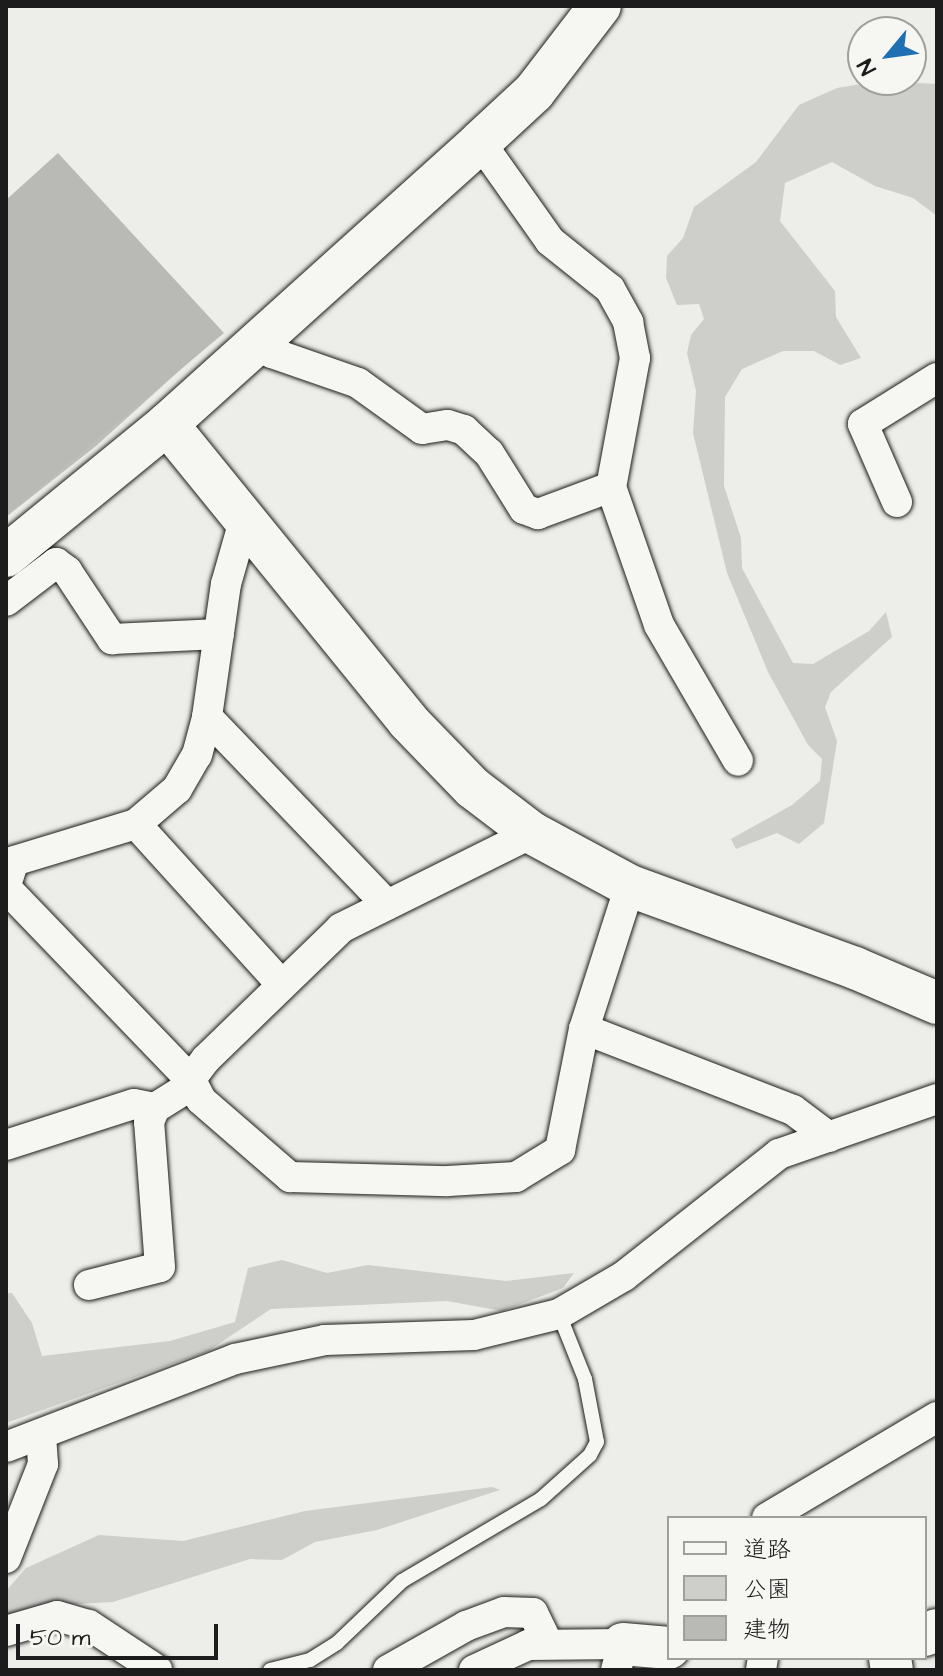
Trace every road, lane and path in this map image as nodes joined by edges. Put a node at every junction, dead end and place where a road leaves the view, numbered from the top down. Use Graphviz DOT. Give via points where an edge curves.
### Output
graph roads {
  1 [pos="600,6"];
  2 [pos="480,142"];
  3 [pos="260,341"];
  4 [pos="937,378"];
  5 [pos="167,424"];
  6 [pos="611,487"];
  7 [pos="897,502"];
  8 [pos="244,521"];
  9 [pos="6,556"];
  10 [pos="6,601"];
  11 [pos="219,634"];
  12 [pos="207,717"];
  13 [pos="738,761"];
  14 [pos="136,824"];
  15 [pos="532,833"];
  16 [pos="6,886"];
  17 [pos="630,886"];
  18 [pos="387,905"];
  19 [pos="281,984"];
  20 [pos="937,1003"];
  21 [pos="584,1029"];
  22 [pos="191,1080"];
  23 [pos="937,1099"];
  24 [pos="155,1108"];
  25 [pos="829,1137"];
  26 [pos="6,1145"];
  27 [pos="89,1285"];
  28 [pos="559,1314"];
  29 [pos="937,1417"];
  30 [pos="41,1434"];
  31 [pos="6,1447"];
  32 [pos="770,1516"];
  33 [pos="6,1558"];
  34 [pos="6,1631"];
  35 [pos="548,1644"];
  36 [pos="667,1648"];
  37 [pos="620,1657"];
  38 [pos="157,1670"];
  39 [pos="270,1670"];
  40 [pos="388,1670"];
  41 [pos="474,1670"];
  1 -- 2 [label="street" via="534,92"];
  2 -- 3 [label="street"];
  2 -- 6 [label="street" via="550,241 610,289 628,322 635,358"];
  3 -- 5 [label="street"];
  3 -- 6 [label="street" via="272,353 358,383 422,429 448,425 464,430 489,453 524,509 538,514"];
  4 -- 7 [label="street" via="863,424"];
  5 -- 8 [label="street"];
  5 -- 9 [label="street"];
  6 -- 13 [label="street" via="659,625"];
  8 -- 11 [label="street"];
  8 -- 15 [label="street" via="408,721 473,788"];
  10 -- 11 [label="street" via="56,563 67,571 112,639"];
  11 -- 12 [label="street"];
  12 -- 14 [label="street" via="197,755 177,789"];
  12 -- 18 [label="street"];
  14 -- 16 [label="street" via="14,861"];
  14 -- 19 [label="street"];
  15 -- 17 [label="street"];
  15 -- 18 [label="street"];
  16 -- 22 [label="street"];
  17 -- 20 [label="street"];
  17 -- 21 [label="street"];
  18 -- 19 [label="street" via="341,928"];
  19 -- 22 [label="street"];
  21 -- 22 [label="street" via="560,1150 516,1177 290,1177 211,1109"];
  21 -- 25 [label="street" via="793,1110"];
  22 -- 24 [label="street"];
  23 -- 25 [label="street"];
  24 -- 26 [label="street" via="134,1104"];
  24 -- 27 [label="street" via="149,1122 160,1267"];
  25 -- 28 [label="street" via="779,1154 624,1276"];
  28 -- 30 [label="street" via="474,1335 325,1340 235,1359"];
  28 -- 39 [label="lane" via="585,1379 597,1442 590,1455 541,1499 402,1581 337,1643 310,1660"];
  29 -- 32 [label="street"];
  30 -- 31 [label="street"];
  30 -- 33 [label="street" via="43,1464"];
  34 -- 38 [label="street" via="57,1616 89,1625"];
  35 -- 37 [label="street"];
  35 -- 40 [label="street" via="533,1613 504,1612 466,1626"];
  35 -- 41 [label="street" via="528,1645"];
  36 -- 37 [label="street"];
}
